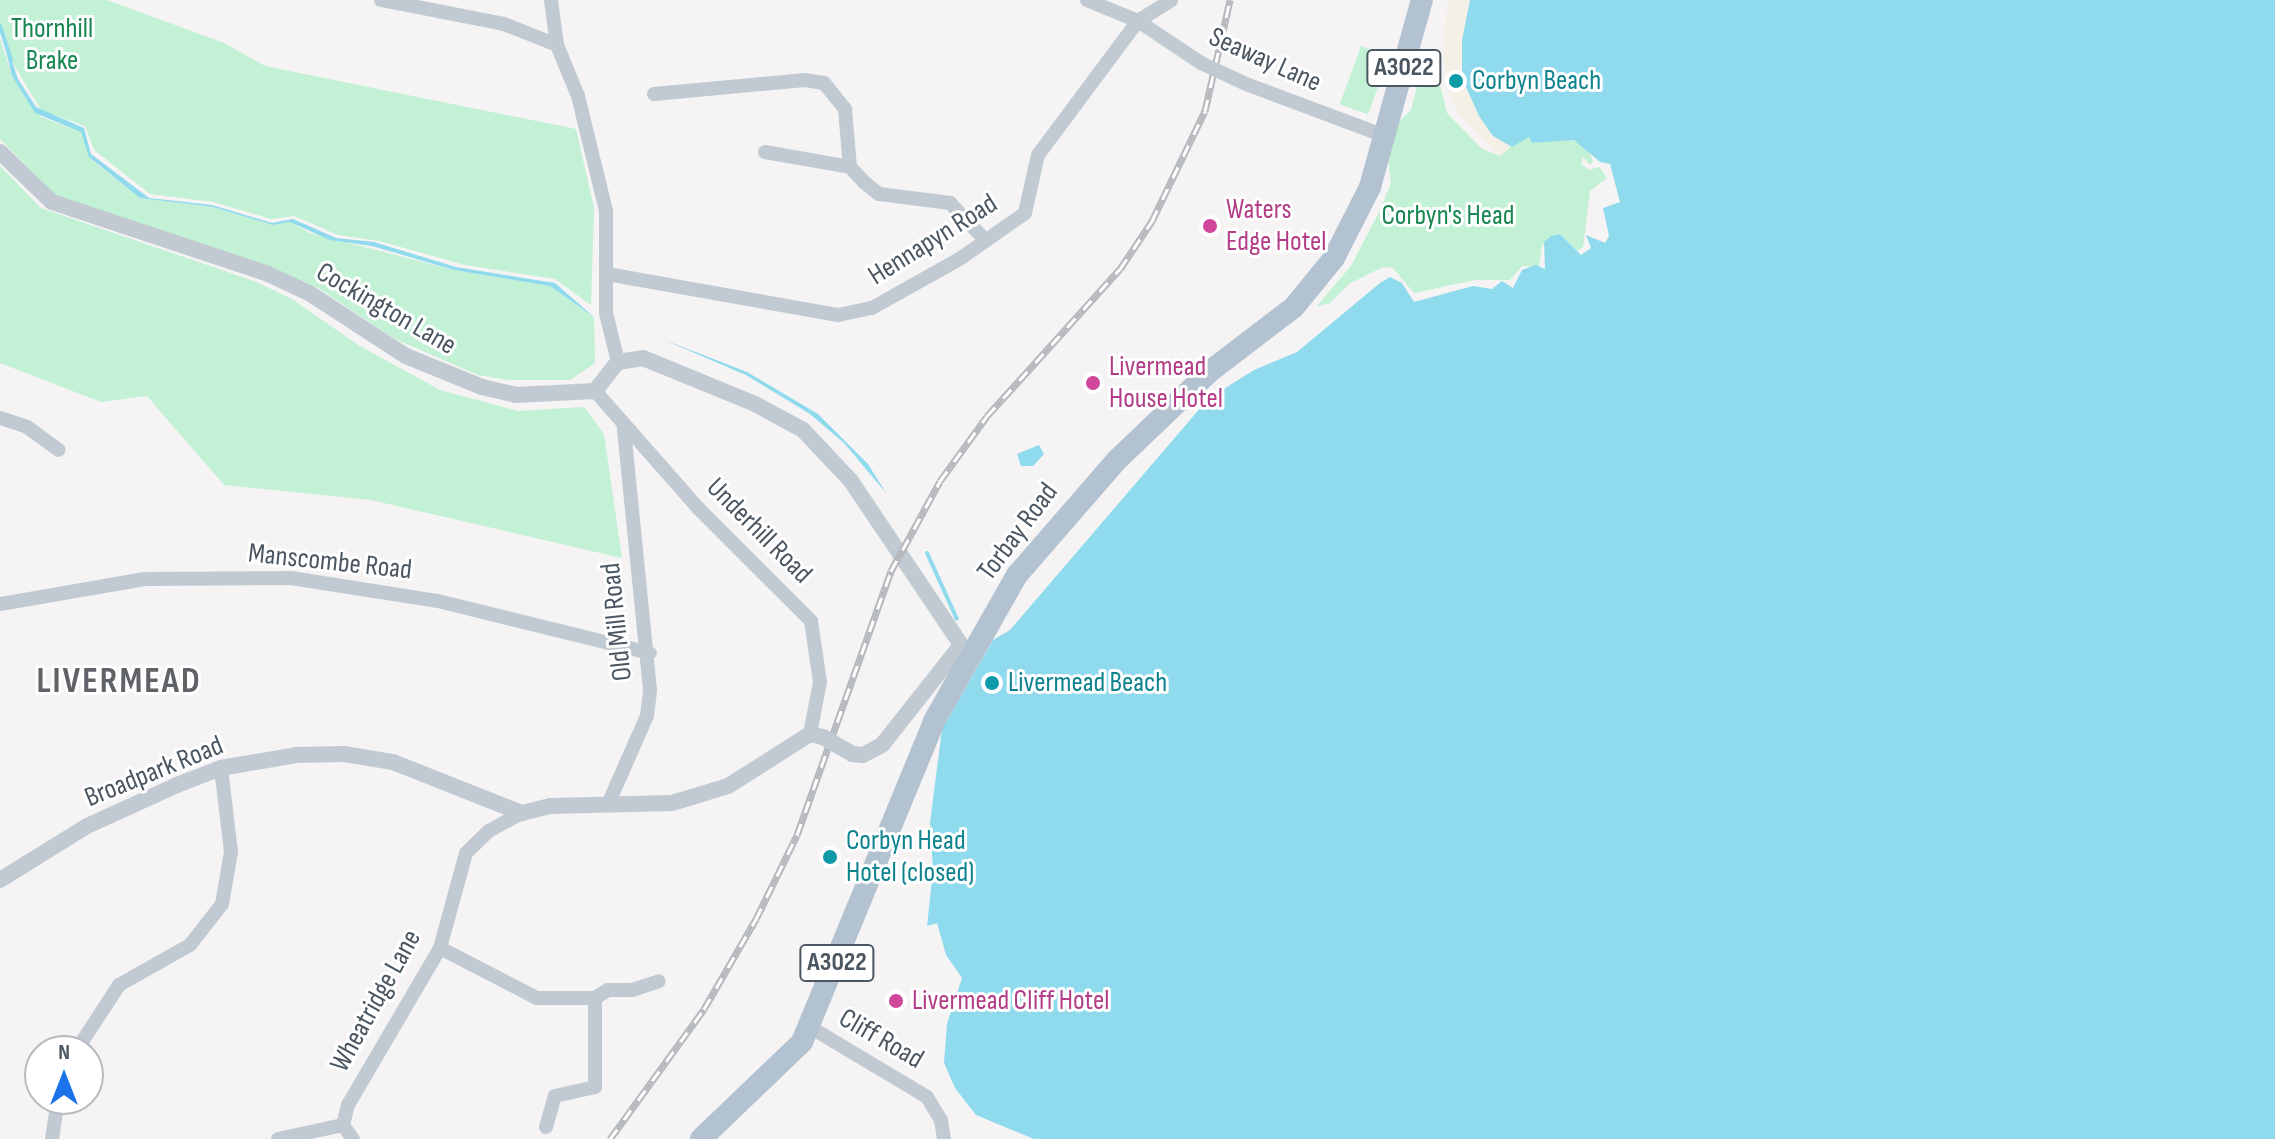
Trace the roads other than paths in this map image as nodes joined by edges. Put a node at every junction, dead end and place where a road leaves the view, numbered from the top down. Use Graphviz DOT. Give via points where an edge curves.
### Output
graph roads {
  1 [pos="381,0"];
  2 [pos="551,0"];
  3 [pos="1087,0"];
  4 [pos="1171,0"];
  5 [pos="1422,0"];
  6 [pos="1138,21"];
  7 [pos="557,45"];
  8 [pos="654,94"];
  9 [pos="1385,136"];
  10 [pos="0,152"];
  11 [pos="765,152"];
  12 [pos="850,167"];
  13 [pos="986,241"];
  14 [pos="607,274"];
  15 [pos="618,362"];
  16 [pos="595,391"];
  17 [pos="0,418"];
  18 [pos="624,428"];
  19 [pos="59,450"];
  20 [pos="0,604"];
  21 [pos="965,650"];
  22 [pos="650,653"];
  23 [pos="817,736"];
  24 [pos="221,768"];
  25 [pos="609,802"];
  26 [pos="522,813"];
  27 [pos="0,880"];
  28 [pos="440,948"];
  29 [pos="659,981"];
  30 [pos="595,998"];
  31 [pos="810,1027"];
  32 [pos="86,1035"];
  33 [pos="56,1115"];
  34 [pos="343,1125"];
  35 [pos="546,1127"];
  36 [pos="52,1139"];
  37 [pos="278,1139"];
  38 [pos="353,1139"];
  39 [pos="701,1139"];
  40 [pos="944,1139"];
  1 -- 7 [label="street" via="504,24"];
  2 -- 7 [label="street"];
  3 -- 6 [label="street, Seaway Lane"];
  4 -- 6 [label="street, Hennapyn Road"];
  5 -- 9 [label="main road, Torbay Road / A3022"];
  6 -- 9 [label="street, Seaway Lane, bridge" via="1201,63 1246,84"];
  6 -- 13 [label="street, Hennapyn Road" via="1038,155 1025,213"];
  7 -- 14 [label="street" via="597,166 606,211"];
  8 -- 12 [label="street" via="805,80 824,83 845,109"];
  9 -- 21 [label="main road, Torbay Road / A3022" via="1359,213 1315,283 1281,318 1209,372 1092,485 1017,575"];
  10 -- 16 [label="street, Cockington Lane" via="52,202 268,274 448,376 516,395"];
  11 -- 12 [label="street" via="797,151"];
  12 -- 13 [label="street" via="879,194 950,203"];
  13 -- 14 [label="street, Hennapyn Road" via="872,308 838,315"];
  14 -- 15 [label="street" via="606,313"];
  15 -- 16 [label="street"];
  15 -- 21 [label="street" via="654,361 803,430 859,491"];
  16 -- 18 [label="street, Underhill Road"];
  17 -- 19 [label="street" via="27,427"];
  18 -- 22 [label="street, Old Mill Road"];
  18 -- 23 [label="street, Underhill Road" via="811,621 820,666"];
  20 -- 22 [label="street, Manscombe Road" via="145,579 291,578 438,601"];
  21 -- 23 [label="street, bridge" via="882,745 863,755 852,754"];
  21 -- 31 [label="main road, Torbay Road / A3022"];
  22 -- 25 [label="street, Old Mill Road" via="647,716"];
  23 -- 25 [label="street, Wheatridge Lane" via="702,795 672,803"];
  24 -- 26 [label="street, Broadpark Road" via="296,755 344,754 444,778"];
  24 -- 27 [label="street, Broadpark Road" via="87,826"];
  24 -- 32 [label="street" via="231,852 222,904 190,945 119,985"];
  25 -- 26 [label="street, Wheatridge Lane"];
  26 -- 28 [label="street, Wheatridge Lane" via="489,831 466,853"];
  28 -- 30 [label="street" via="537,998"];
  28 -- 34 [label="street, Wheatridge Lane" via="348,1105"];
  29 -- 30 [label="street" via="632,990 608,990"];
  30 -- 35 [label="street" via="595,1087 555,1096"];
  31 -- 39 [label="main road, Torbay Road / A3022" via="789,1056"];
  31 -- 40 [label="street, Cliff Road" via="929,1098"];
  33 -- 36 [label="street"];
  34 -- 37 [label="street"];
  34 -- 38 [label="street"];
}
